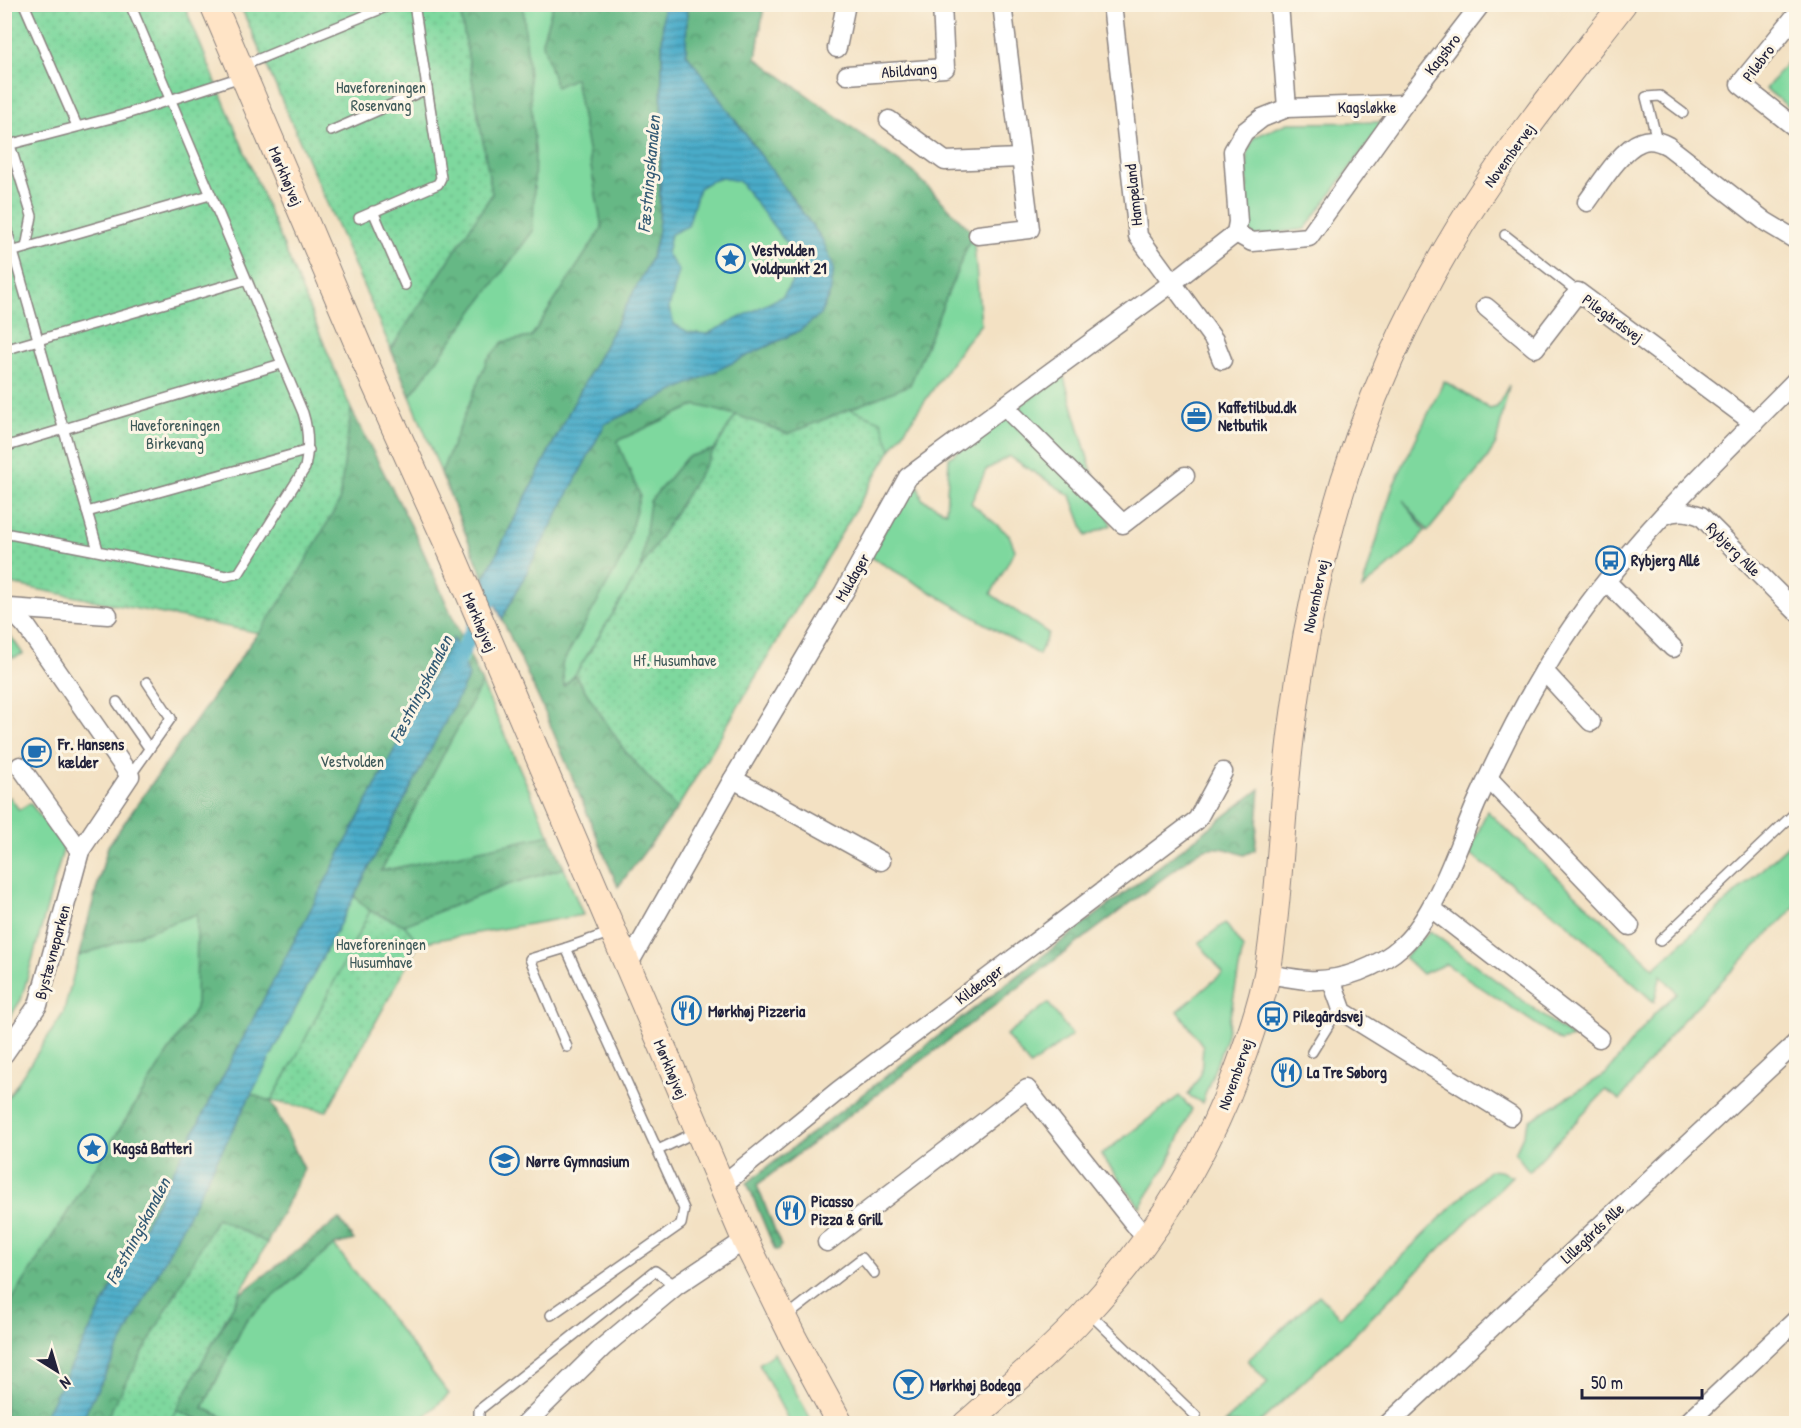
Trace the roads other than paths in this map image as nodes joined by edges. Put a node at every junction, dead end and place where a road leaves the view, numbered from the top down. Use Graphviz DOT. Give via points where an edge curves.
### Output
graph roads {
  1 [pos="24,4"];
  2 [pos="130,4"];
  3 [pos="213,4"];
  4 [pos="393,4"];
  5 [pos="414,4"];
  6 [pos="846,4"];
  7 [pos="942,4"];
  8 [pos="1002,4"];
  9 [pos="1112,4"];
  10 [pos="1279,4"];
  11 [pos="1481,4"];
  12 [pos="1623,4"];
  13 [pos="1797,15"];
  14 [pos="837,48"];
  15 [pos="242,71"];
  16 [pos="847,75"];
  17 [pos="427,89"];
  18 [pos="170,100"];
  19 [pos="1404,104"];
  20 [pos="1287,108"];
  21 [pos="1683,113"];
  22 [pos="889,120"];
  23 [pos="77,126"];
  24 [pos="1797,128"];
  25 [pos="331,131"];
  26 [pos="1657,140"];
  27 [pos="7,146"];
  28 [pos="1020,158"];
  29 [pos="210,195"];
  30 [pos="1587,202"];
  31 [pos="373,211"];
  32 [pos="359,218"];
  33 [pos="4,220"];
  34 [pos="1236,233"];
  35 [pos="978,235"];
  36 [pos="1505,235"];
  37 [pos="1797,240"];
  38 [pos="26,248"];
  39 [pos="9,253"];
  40 [pos="245,280"];
  41 [pos="1173,283"];
  42 [pos="405,285"];
  43 [pos="1578,292"];
  44 [pos="1486,307"];
  45 [pos="38,340"];
  46 [pos="4,350"];
  47 [pos="1222,360"];
  48 [pos="281,364"];
  49 [pos="1797,380"];
  50 [pos="1006,406"];
  51 [pos="1754,423"];
  52 [pos="64,429"];
  53 [pos="4,447"];
  54 [pos="309,450"];
  55 [pos="1185,476"];
  56 [pos="87,512"];
  57 [pos="1661,517"];
  58 [pos="4,533"];
  59 [pos="98,550"];
  60 [pos="1607,582"];
  61 [pos="7,607"];
  62 [pos="1797,611"];
  63 [pos="108,615"];
  64 [pos="1673,648"];
  65 [pos="1544,671"];
  66 [pos="147,682"];
  67 [pos="117,702"];
  68 [pos="1591,722"];
  69 [pos="149,748"];
  70 [pos="20,766"];
  71 [pos="1223,772"];
  72 [pos="130,776"];
  73 [pos="1488,778"];
  74 [pos="733,779"];
  75 [pos="1797,812"];
  76 [pos="80,851"];
  77 [pos="881,861"];
  78 [pos="1431,908"];
  79 [pos="1630,926"];
  80 [pos="612,932"];
  81 [pos="1660,941"];
  82 [pos="566,948"];
  83 [pos="627,967"];
  84 [pos="1267,974"];
  85 [pos="1331,979"];
  86 [pos="1341,1005"];
  87 [pos="1599,1038"];
  88 [pos="1797,1043"];
  89 [pos="6,1046"];
  90 [pos="567,1047"];
  91 [pos="1312,1052"];
  92 [pos="1511,1116"];
  93 [pos="698,1131"];
  94 [pos="658,1150"];
  95 [pos="721,1186"];
  96 [pos="745,1240"];
  97 [pos="1147,1240"];
  98 [pos="827,1242"];
  99 [pos="874,1273"];
  100 [pos="676,1286"];
  101 [pos="1088,1312"];
  102 [pos="551,1315"];
  103 [pos="784,1318"];
  104 [pos="1797,1320"];
  105 [pos="1196,1416"];
  106 [pos="479,1424"];
  107 [pos="525,1424"];
  108 [pos="840,1424"];
  109 [pos="966,1424"];
  110 [pos="1388,1424"];
  111 [pos="1686,1424"];
  1 -- 23 [label="lane"];
  2 -- 18 [label="lane"];
  3 -- 15 [label="street, Mørkhøjvej"];
  4 -- 15 [label="lane"];
  5 -- 17 [label="lane"];
  6 -- 14 [label="street"];
  7 -- 16 [label="street, Abildvang" via="945,68"];
  8 -- 28 [label="street"];
  9 -- 41 [label="street, Hampeland" via="1138,236"];
  10 -- 20 [label="street"];
  11 -- 19 [label="street, Kagsbro"];
  12 -- 84 [label="street, Novembervej" via="1479,195 1422,293 1359,437 1328,536 1309,620 1291,729"];
  13 -- 24 [label="street, Pilebro" via="1740,84"];
  15 -- 18 [label="lane"];
  15 -- 80 [label="street, Mørkhøjvej"];
  17 -- 25 [label="lane"];
  17 -- 31 [label="lane" via="441,178 438,184"];
  18 -- 23 [label="lane"];
  18 -- 29 [label="lane"];
  19 -- 20 [label="street, Kagsløkke"];
  19 -- 34 [label="street, Kagsløkke" via="1309,237 1252,242"];
  20 -- 34 [label="street, Kagsløkke" via="1262,118 1244,132 1233,151"];
  21 -- 26 [label="lane" via="1660,96 1646,97"];
  22 -- 28 [label="street" via="945,161"];
  23 -- 27 [label="lane"];
  26 -- 30 [label="street" via="1641,142 1625,153"];
  26 -- 37 [label="street" via="1766,222"];
  27 -- 38 [label="lane" via="32,216"];
  28 -- 35 [label="street" via="1030,230"];
  29 -- 38 [label="lane"];
  29 -- 40 [label="lane"];
  31 -- 32 [label="lane"];
  31 -- 42 [label="lane"];
  33 -- 39 [label="lane"];
  34 -- 41 [label="street"];
  36 -- 43 [label="lane"];
  38 -- 39 [label="lane"];
  39 -- 45 [label="lane"];
  40 -- 45 [label="lane"];
  40 -- 48 [label="lane"];
  41 -- 47 [label="street, Hampeland" via="1214,340"];
  41 -- 50 [label="street, Muldager"];
  43 -- 44 [label="street, Pilegårdsvej" via="1534,348"];
  43 -- 51 [label="street, Pilegårdsvej"];
  45 -- 46 [label="lane"];
  45 -- 52 [label="lane"];
  48 -- 52 [label="lane"];
  48 -- 54 [label="lane" via="303,413"];
  49 -- 51 [label="street"];
  50 -- 55 [label="street" via="1123,524"];
  50 -- 74 [label="street, Muldager" via="908,477"];
  51 -- 57 [label="street"];
  52 -- 53 [label="lane"];
  52 -- 56 [label="lane"];
  54 -- 56 [label="lane"];
  54 -- 59 [label="lane" via="298,482 239,573 226,576"];
  56 -- 59 [label="lane"];
  57 -- 60 [label="street"];
  57 -- 62 [label="street, Rybjerg Alle" via="1672,511 1701,516"];
  58 -- 59 [label="lane"];
  60 -- 64 [label="street"];
  60 -- 65 [label="street"];
  61 -- 63 [label="street"];
  61 -- 72 [label="street" via="26,626"];
  65 -- 68 [label="street"];
  65 -- 73 [label="street"];
  66 -- 69 [label="lane" via="171,718"];
  67 -- 69 [label="lane"];
  69 -- 72 [label="lane"];
  70 -- 76 [label="street"];
  71 -- 95 [label="street, Kildeager" via="1197,820 838,1091"];
  72 -- 76 [label="street, Bystævneparken"];
  73 -- 78 [label="street"];
  73 -- 79 [label="street"];
  74 -- 77 [label="street"];
  74 -- 83 [label="street, Muldager"];
  75 -- 81 [label="lane"];
  76 -- 89 [label="street, Bystævneparken" via="38,1005"];
  78 -- 85 [label="street" via="1416,932 1386,958"];
  78 -- 87 [label="street"];
  80 -- 82 [label="lane"];
  80 -- 83 [label="street, Mørkhøjvej"];
  82 -- 90 [label="lane" via="530,959"];
  82 -- 94 [label="lane"];
  83 -- 93 [label="street, Mørkhøjvej"];
  84 -- 85 [label="street"];
  84 -- 97 [label="street, Novembervej" via="1223,1110 1189,1177"];
  85 -- 86 [label="street"];
  86 -- 91 [label="lane"];
  86 -- 92 [label="street" via="1343,1012"];
  88 -- 110 [label="street, Lillegårds Alle"];
  93 -- 94 [label="lane"];
  93 -- 95 [label="street, Mørkhøjvej"];
  94 -- 102 [label="lane" via="684,1209 681,1224"];
  95 -- 96 [label="street, Mørkhøjvej"];
  96 -- 100 [label="street"];
  96 -- 103 [label="street, Mørkhøjvej"];
  97 -- 98 [label="street" via="1027,1089"];
  97 -- 101 [label="street, Novembervej"];
  99 -- 103 [label="lane" via="862,1258"];
  100 -- 106 [label="lane" via="655,1271 479,1410"];
  100 -- 107 [label="street" via="603,1347"];
  101 -- 105 [label="lane"];
  101 -- 109 [label="street, Novembervej"];
  103 -- 108 [label="street, Mørkhøjvej"];
  104 -- 111 [label="street"];
}
